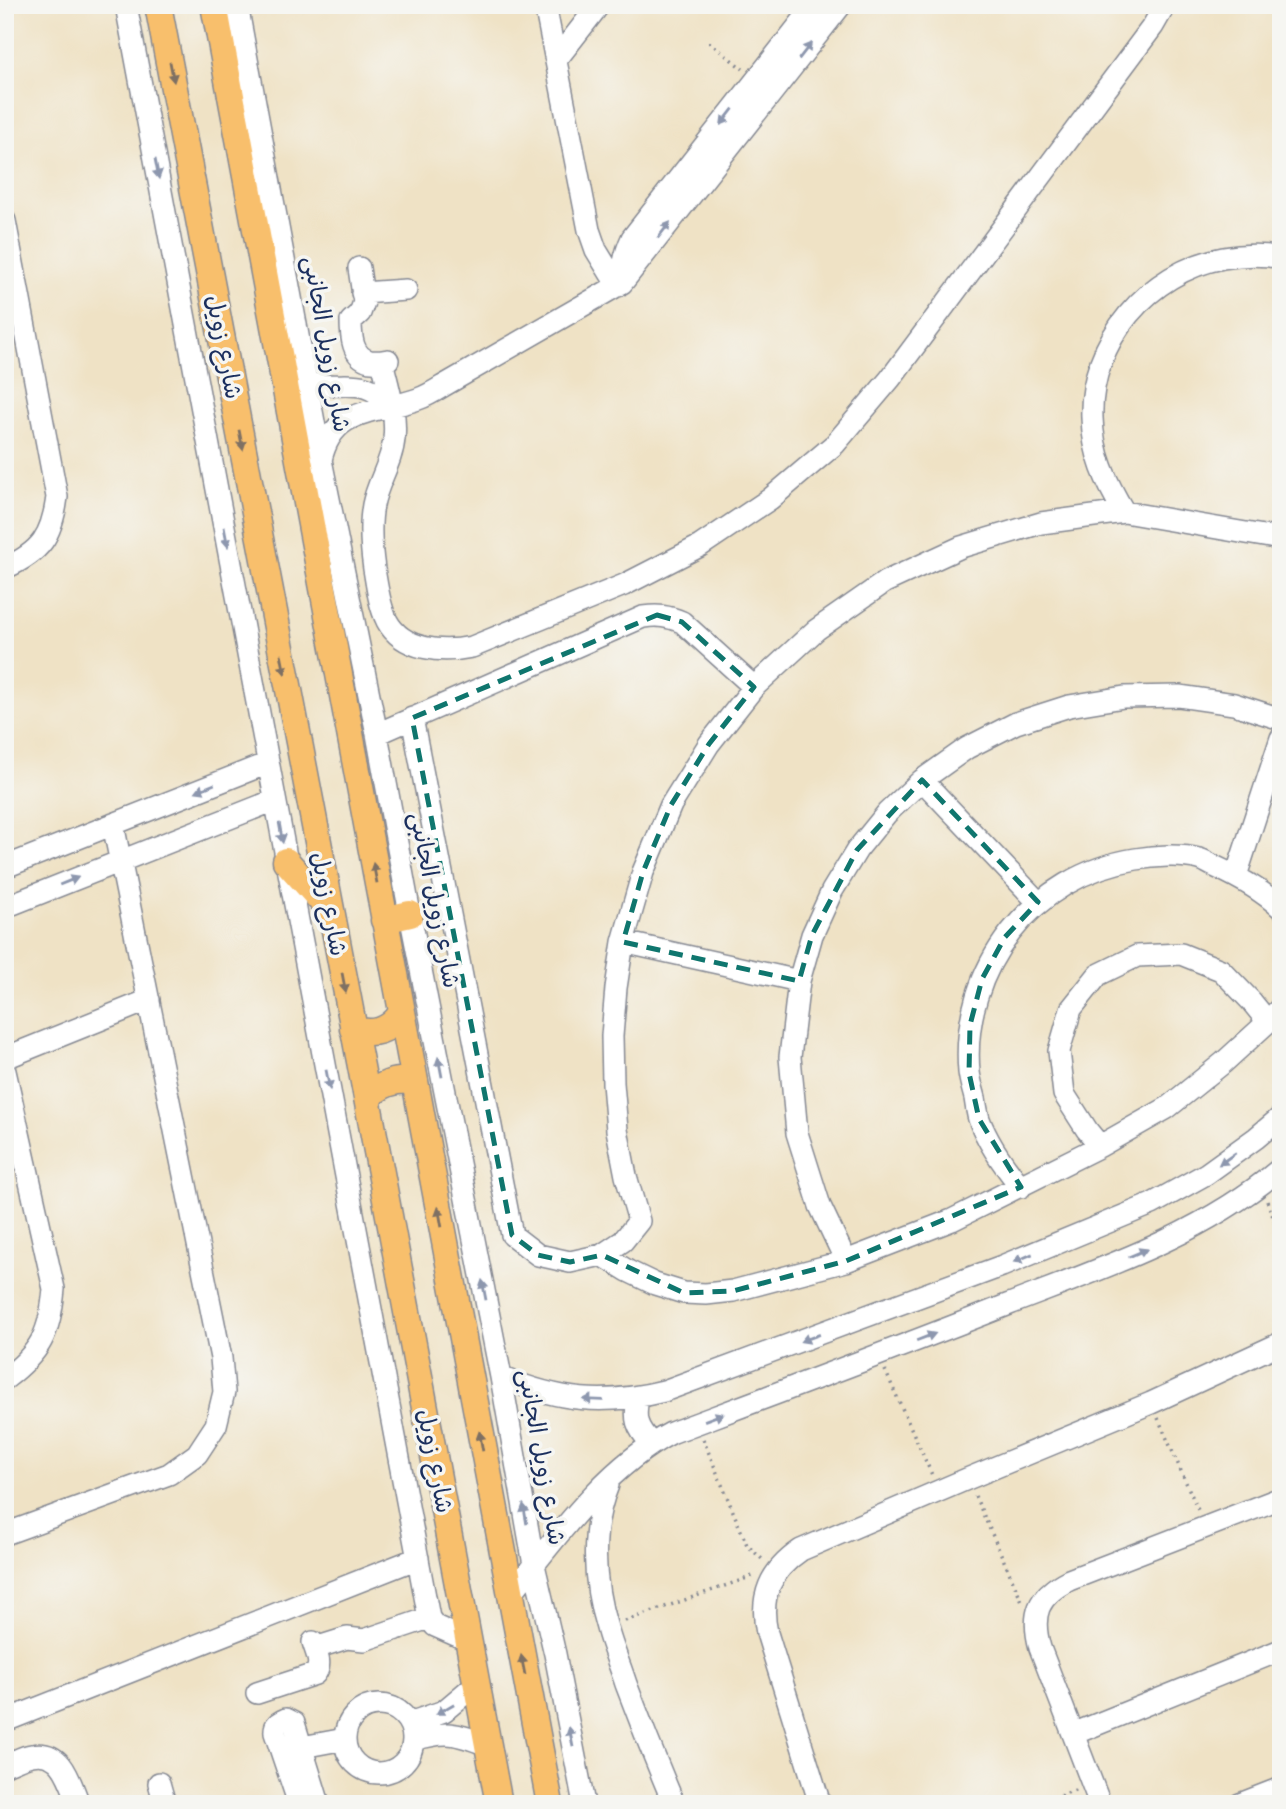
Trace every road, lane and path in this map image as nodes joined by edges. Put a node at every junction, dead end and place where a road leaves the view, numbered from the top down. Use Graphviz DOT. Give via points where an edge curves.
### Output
graph roads {
  1 [pos="126,5"];
  2 [pos="158,5"];
  3 [pos="214,5"];
  4 [pos="237,5"];
  5 [pos="545,5"];
  6 [pos="599,5"];
  7 [pos="815,5"];
  8 [pos="841,5"];
  9 [pos="1162,5"];
  10 [pos="709,42"];
  11 [pos="556,60"];
  12 [pos="757,79"];
  13 [pos="5,221"];
  14 [pos="1281,258"];
  15 [pos="359,268"];
  16 [pos="620,285"];
  17 [pos="405,290"];
  18 [pos="362,293"];
  19 [pos="308,383"];
  20 [pos="392,406"];
  21 [pos="321,460"];
  22 [pos="1124,512"];
  23 [pos="1281,539"];
  24 [pos="5,568"];
  25 [pos="754,687"];
  26 [pos="412,718"];
  27 [pos="1281,719"];
  28 [pos="377,734"];
  29 [pos="1281,738"];
  30 [pos="268,763"];
  31 [pos="922,780"];
  32 [pos="275,800"];
  33 [pos="113,824"];
  34 [pos="121,861"];
  35 [pos="286,861"];
  36 [pos="5,867"];
  37 [pos="1236,876"];
  38 [pos="1038,902"];
  39 [pos="5,906"];
  40 [pos="1281,908"];
  41 [pos="330,911"];
  42 [pos="410,914"];
  43 [pos="384,920"];
  44 [pos="623,942"];
  45 [pos="799,981"];
  46 [pos="149,1000"];
  47 [pos="401,1014"];
  48 [pos="1274,1015"];
  49 [pos="353,1029"];
  50 [pos="5,1058"];
  51 [pos="5,1071"];
  52 [pos="414,1081"];
  53 [pos="367,1098"];
  54 [pos="1281,1117"];
  55 [pos="1100,1146"];
  56 [pos="1273,1176"];
  57 [pos="1021,1187"];
  58 [pos="1281,1238"];
  59 [pos="602,1255"];
  60 [pos="846,1261"];
  61 [pos="1281,1343"];
  62 [pos="879,1355"];
  63 [pos="502,1377"];
  64 [pos="5,1379"];
  65 [pos="638,1398"];
  66 [pos="1151,1403"];
  67 [pos="697,1423"];
  68 [pos="651,1443"];
  69 [pos="613,1474"];
  70 [pos="967,1479"];
  71 [pos="939,1491"];
  72 [pos="1281,1498"];
  73 [pos="1206,1527"];
  74 [pos="5,1534"];
  75 [pos="418,1558"];
  76 [pos="534,1565"];
  77 [pos="781,1566"];
  78 [pos="510,1595"];
  79 [pos="429,1618"];
  80 [pos="607,1628"];
  81 [pos="1036,1631"];
  82 [pos="469,1641"];
  83 [pos="1281,1650"];
  84 [pos="476,1684"];
  85 [pos="257,1693"];
  86 [pos="5,1721"];
  87 [pos="411,1731"];
  88 [pos="1073,1734"];
  89 [pos="345,1739"];
  90 [pos="488,1745"];
  91 [pos="302,1747"];
  92 [pos="5,1765"];
  93 [pos="1091,1782"];
  94 [pos="159,1783"];
  95 [pos="1281,1788"];
  96 [pos="79,1804"];
  97 [pos="165,1804"];
  98 [pos="299,1804"];
  99 [pos="320,1804"];
  100 [pos="499,1804"];
  101 [pos="550,1804"];
  102 [pos="584,1804"];
  103 [pos="674,1804"];
  104 [pos="820,1804"];
  105 [pos="1041,1804"];
  106 [pos="1100,1804"];
  107 [pos="1240,1804"];
  1 -- 30 [label="street, one-way"];
  2 -- 41 [label="main road, شارع زويل, one-way"];
  43 -- 3 [label="main road, شارع زويل, one-way"];
  4 -- 19 [label="street, شارع زويل الجانبى"];
  5 -- 11 [label="street"];
  6 -- 11 [label="street"];
  7 -- 12 [label="street"];
  16 -- 8 [label="street, one-way"];
  9 -- 20 [label="street" via="1153,26 949,300 835,444 770,499 700,546 624,584 472,647 441,651 410,643 387,622 372,555 373,505 394,441"];
  10 -- 12 [label="path"];
  11 -- 16 [label="street" via="589,230 596,250"];
  12 -- 16 [label="street, one-way" via="632,238"];
  13 -- 24 [label="street" via="57,497 54,520 44,540 28,556"];
  14 -- 22 [label="street" via="1240,255 1206,261 1174,275 1146,295 1123,320 1095,382 1091,416 1107,483"];
  15 -- 18 [label="street"];
  16 -- 20 [label="street" via="419,399"];
  17 -- 18 [label="street"];
  18 -- 20 [label="street" via="362,308 351,321 353,344 363,358 385,360"];
  19 -- 20 [label="street" via="365,386"];
  19 -- 21 [label="street, شارع زويل الجانبى"];
  20 -- 21 [label="street" via="344,421 328,438"];
  21 -- 28 [label="street, شارع زويل الجانبى"];
  22 -- 23 [label="street"];
  22 -- 25 [label="street" via="1041,523 961,547 910,570 816,629"];
  25 -- 26 [label="street" via="682,622 657,615 643,617"];
  25 -- 44 [label="street" via="709,744 671,806 643,872"];
  26 -- 28 [label="street"];
  26 -- 59 [label="street" via="512,1234 538,1255 570,1262"];
  27 -- 31 [label="street" via="1234,704 1179,696 1124,697 1069,706 1004,729"];
  28 -- 42 [label="street, شارع زويل الجانبى"];
  29 -- 37 [label="street"];
  30 -- 32 [label="street"];
  30 -- 33 [label="street, one-way"];
  31 -- 38 [label="street"];
  31 -- 45 [label="street" via="887,813 850,860 812,935"];
  32 -- 34 [label="street"];
  32 -- 35 [label="street, one-way"];
  33 -- 34 [label="street"];
  33 -- 36 [label="street"];
  39 -- 34 [label="street, one-way"];
  34 -- 46 [label="street"];
  35 -- 41 [label="main road"];
  35 -- 75 [label="street, one-way"];
  37 -- 38 [label="street" via="1199,859 1157,856 1114,862 1074,878"];
  37 -- 40 [label="street"];
  38 -- 57 [label="street" via="1005,937 982,979 970,1025 969,1073 979,1119 1001,1162"];
  41 -- 49 [label="main road, شارع زويل, one-way"];
  42 -- 43 [label="main road"];
  63 -- 42 [label="street, شارع زويل الجانبى, one-way"];
  43 -- 47 [label="main road, شارع زويل"];
  44 -- 45 [label="street"];
  44 -- 59 [label="street" via="615,988 612,1083 626,1176 639,1221 623,1241"];
  45 -- 60 [label="street" via="790,1057 797,1133 820,1206"];
  46 -- 50 [label="street"];
  46 -- 74 [label="street" via="221,1358 224,1392 216,1425 197,1454 169,1474"];
  47 -- 49 [label="main road" via="380,1031"];
  47 -- 52 [label="main road, شارع زويل"];
  48 -- 55 [label="street" via="1167,1108"];
  48 -- 55 [label="street" via="1251,1001 1221,970 1181,954 1137,956 1098,975 1071,1009 1059,1051 1065,1094"];
  49 -- 53 [label="main road, شارع زويل"];
  51 -- 64 [label="street" via="54,1289 52,1315 42,1340 27,1362"];
  52 -- 53 [label="main road" via="393,1081"];
  78 -- 52 [label="main road, شارع زويل, one-way"];
  53 -- 82 [label="main road, شارع زويل"];
  54 -- 65 [label="street, one-way" via="1206,1174 1152,1204 1002,1266"];
  55 -- 57 [label="street"];
  56 -- 58 [label="path"];
  62 -- 56 [label="street, one-way" via="1176,1237"];
  57 -- 60 [label="street" via="953,1220"];
  59 -- 60 [label="street" via="655,1283 684,1293 706,1294"];
  61 -- 66 [label="street"];
  67 -- 62 [label="street, one-way"];
  62 -- 71 [label="path"];
  65 -- 63 [label="street, one-way" via="554,1395"];
  76 -- 63 [label="street, شارع زويل الجانبى, one-way"];
  65 -- 68 [label="street" via="637,1422"];
  66 -- 70 [label="street"];
  66 -- 73 [label="path"];
  67 -- 68 [label="street"];
  67 -- 77 [label="path" via="747,1545 758,1557"];
  68 -- 69 [label="street"];
  69 -- 76 [label="street"];
  69 -- 80 [label="street" via="597,1536 599,1591"];
  70 -- 71 [label="street"];
  70 -- 81 [label="path"];
  71 -- 77 [label="street" via="801,1550"];
  72 -- 73 [label="street"];
  73 -- 81 [label="street" via="1054,1588 1036,1615"];
  75 -- 79 [label="street"];
  75 -- 86 [label="street"];
  76 -- 78 [label="street"];
  102 -- 76 [label="street, شارع زويل الجانبى, one-way"];
  77 -- 80 [label="path"];
  77 -- 104 [label="street" via="767,1591 764,1619"];
  101 -- 78 [label="main road, شارع زويل, one-way"];
  79 -- 82 [label="street" via="435,1626"];
  79 -- 85 [label="street" via="364,1640 347,1638 314,1645 319,1663 315,1674"];
  80 -- 103 [label="street"];
  81 -- 88 [label="street"];
  82 -- 84 [label="main road, شارع زويل"];
  83 -- 88 [label="street"];
  84 -- 87 [label="street, one-way"];
  84 -- 90 [label="main road, شارع زويل"];
  87 -- 89 [label="street" via="397,1710 371,1707 356,1715"];
  87 -- 89 [label="street" via="412,1748 403,1763 379,1773 355,1763"];
  87 -- 90 [label="street" via="451,1733"];
  88 -- 93 [label="street"];
  89 -- 91 [label="street"];
  90 -- 100 [label="main road, شارع زويل"];
  91 -- 98 [label="street" via="292,1720 278,1722 275,1733"];
  91 -- 99 [label="street"];
  92 -- 96 [label="street" via="35,1754 56,1759"];
  93 -- 105 [label="path"];
  93 -- 106 [label="street"];
  94 -- 97 [label="street"];
  95 -- 107 [label="street"];
}
